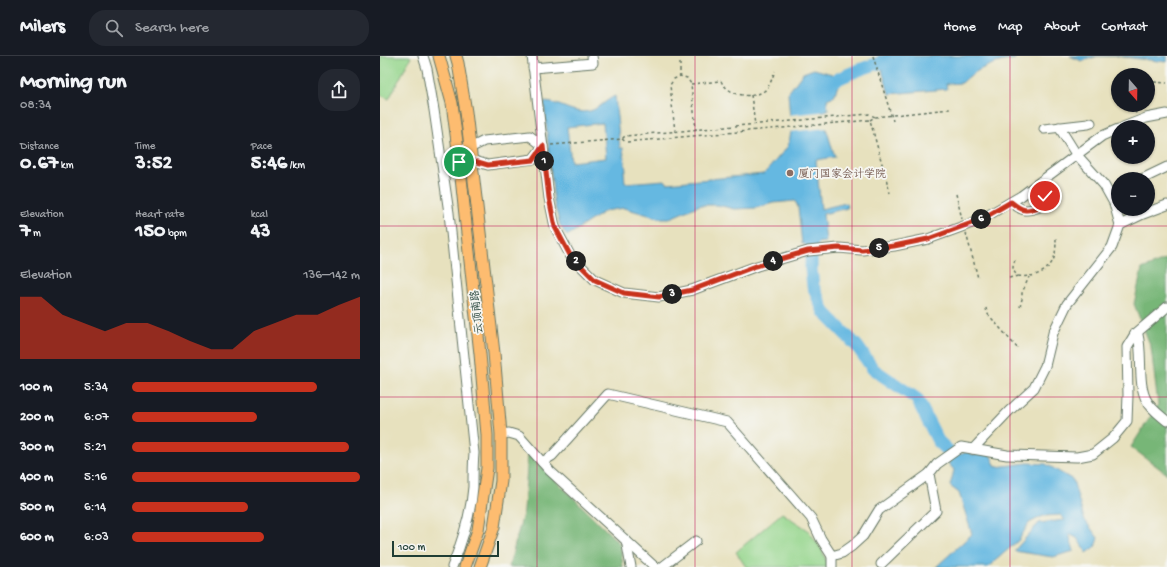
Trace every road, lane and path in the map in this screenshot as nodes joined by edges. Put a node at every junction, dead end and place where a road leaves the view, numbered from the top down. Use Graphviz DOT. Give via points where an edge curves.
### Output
graph roads {
  1 [pos="423,56"];
  2 [pos="439,56"];
  3 [pos="456,56"];
  4 [pos="532,56"];
  5 [pos="592,56"];
  6 [pos="873,56"];
  7 [pos="680,63"];
  8 [pos="533,68"];
  9 [pos="774,72"];
  10 [pos="680,76"];
  11 [pos="1155,82"];
  12 [pos="1167,83"];
  13 [pos="691,84"];
  14 [pos="751,95"];
  15 [pos="950,108"];
  16 [pos="1167,114"];
  17 [pos="891,115"];
  18 [pos="874,117"];
  19 [pos="870,120"];
  20 [pos="1141,120"];
  21 [pos="893,121"];
  22 [pos="1091,122"];
  23 [pos="755,125"];
  24 [pos="1059,127"];
  25 [pos="1044,129"];
  26 [pos="696,130"];
  27 [pos="675,132"];
  28 [pos="1111,132"];
  29 [pos="622,139"];
  30 [pos="543,146"];
  31 [pos="470,148"];
  32 [pos="458,150"];
  33 [pos="1076,154"];
  34 [pos="471,160"];
  35 [pos="459,162"];
  36 [pos="1167,167"];
  37 [pos="1155,173"];
  38 [pos="1041,181"];
  39 [pos="1111,190"];
  40 [pos="890,193"];
  41 [pos="956,194"];
  42 [pos="1011,202"];
  43 [pos="1167,205"];
  44 [pos="1118,216"];
  45 [pos="963,220"];
  46 [pos="1120,225"];
  47 [pos="965,229"];
  48 [pos="1056,236"];
  49 [pos="1015,260"];
  50 [pos="1018,276"];
  51 [pos="1030,277"];
  52 [pos="978,278"];
  53 [pos="1009,278"];
  54 [pos="1020,307"];
  55 [pos="1167,307"];
  56 [pos="986,308"];
  57 [pos="1135,334"];
  58 [pos="1019,350"];
  59 [pos="494,352"];
  60 [pos="480,354"];
  61 [pos="1167,421"];
  62 [pos="501,434"];
  63 [pos="973,449"];
  64 [pos="542,462"];
  65 [pos="929,474"];
  66 [pos="626,540"];
  67 [pos="696,541"];
  68 [pos="832,556"];
  69 [pos="881,564"];
  70 [pos="452,567"];
  71 [pos="465,567"];
  72 [pos="480,567"];
  73 [pos="631,567"];
  74 [pos="655,567"];
  75 [pos="662,567"];
  76 [pos="832,567"];
  1 -- 70 [label="street" via="433,103 449,213 474,453 473,488 468,518"];
  2 -- 32 [label="main road, 云顶南路" via="452,103"];
  3 -- 31 [label="main road, 云顶南路"];
  4 -- 8 [label="street"];
  5 -- 8 [label="street" via="593,63"];
  6 -- 17 [label="path"];
  7 -- 10 [label="path"];
  8 -- 30 [label="street"];
  9 -- 14 [label="path" via="763,92"];
  10 -- 13 [label="path" via="687,78"];
  10 -- 27 [label="path" via="670,85"];
  11 -- 12 [label="path"];
  13 -- 14 [label="path" via="721,81 728,90"];
  13 -- 26 [label="path"];
  14 -- 23 [label="path"];
  15 -- 17 [label="path"];
  16 -- 20 [label="street"];
  17 -- 18 [label="path"];
  17 -- 21 [label="path"];
  18 -- 19 [label="path"];
  18 -- 23 [label="path" via="869,114"];
  19 -- 29 [label="path" via="626,142"];
  19 -- 40 [label="path"];
  22 -- 24 [label="street"];
  23 -- 26 [label="path"];
  24 -- 25 [label="street"];
  24 -- 33 [label="street"];
  26 -- 27 [label="path"];
  27 -- 29 [label="path" via="626,136"];
  28 -- 33 [label="street"];
  29 -- 30 [label="path"];
  30 -- 31 [label="street" via="530,136 484,141"];
  30 -- 34 [label="street" via="533,160 488,165"];
  30 -- 42 [label="street" via="555,227 570,255 595,280 624,293 665,296 692,290 756,266 808,251 839,248 862,250 928,239 980,220"];
  31 -- 32 [label="street"];
  31 -- 34 [label="main road, 云顶南路"];
  32 -- 35 [label="main road, 云顶南路"];
  33 -- 38 [label="street"];
  33 -- 39 [label="street"];
  34 -- 35 [label="street"];
  34 -- 59 [label="main road, 云顶南路"];
  35 -- 60 [label="main road, 云顶南路"];
  36 -- 37 [label="street"];
  38 -- 42 [label="street"];
  38 -- 42 [label="street" via="1045,196 1039,207 1030,210 1020,209"];
  41 -- 45 [label="path"];
  43 -- 46 [label="street"];
  44 -- 46 [label="street"];
  46 -- 63 [label="street" via="1112,247 1067,304 1053,333 1045,366 1034,388"];
  47 -- 52 [label="path"];
  48 -- 51 [label="path" via="1054,258 1049,267"];
  49 -- 50 [label="path" via="1013,270"];
  50 -- 51 [label="path"];
  50 -- 53 [label="path"];
  51 -- 54 [label="path" via="1022,293"];
  55 -- 57 [label="street"];
  56 -- 58 [label="path" via="987,313"];
  57 -- 61 [label="street" via="1140,344 1143,391 1147,401"];
  57 -- 63 [label="street" via="1127,347 1127,421 1114,438 1093,454 1077,457 1007,455"];
  59 -- 60 [label="main road"];
  59 -- 62 [label="main road, 云顶南路"];
  60 -- 71 [label="main road, 云顶南路" via="487,435 487,468 478,530"];
  62 -- 64 [label="street" via="510,432 519,436"];
  62 -- 72 [label="main road, 云顶南路" via="501,481 494,527"];
  63 -- 65 [label="street" via="961,447 937,464"];
  64 -- 66 [label="street"];
  64 -- 68 [label="street" via="552,456 608,394 727,422 811,518"];
  65 -- 68 [label="street" via="879,510 863,536 852,546"];
  65 -- 69 [label="street" via="936,510"];
  66 -- 73 [label="street"];
  66 -- 74 [label="street"];
  67 -- 75 [label="street"];
  68 -- 76 [label="street"];
}
